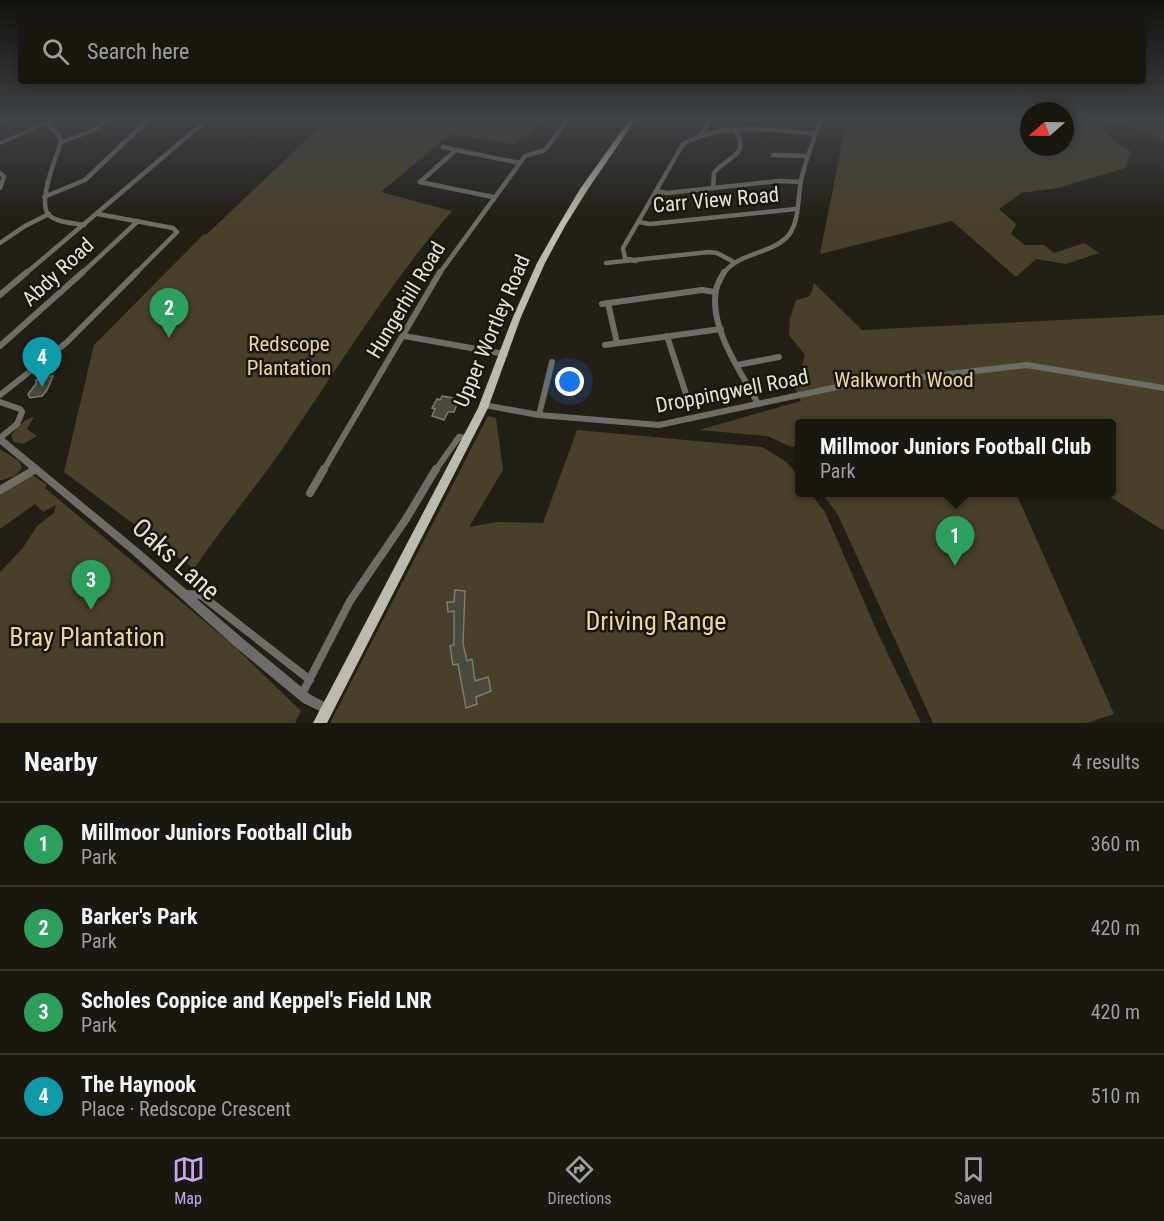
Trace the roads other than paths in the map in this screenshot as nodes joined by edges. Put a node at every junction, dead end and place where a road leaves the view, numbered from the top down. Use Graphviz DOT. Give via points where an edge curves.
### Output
graph roads {
  1 [pos="58,153"];
  2 [pos="113,153"];
  3 [pos="169,153"];
  4 [pos="453,153"];
  5 [pos="469,153"];
  6 [pos="535,153"];
  7 [pos="609,153"];
  8 [pos="678,153"];
  9 [pos="737,153"];
  10 [pos="809,153"];
  11 [pos="773,155"];
  12 [pos="808,156"];
  13 [pos="520,163"];
  14 [pos="0,173"];
  15 [pos="801,182"];
  16 [pos="0,188"];
  17 [pos="713,188"];
  18 [pos="656,191"];
  19 [pos="493,196"];
  20 [pos="44,197"];
  21 [pos="796,209"];
  22 [pos="49,214"];
  23 [pos="98,214"];
  24 [pos="138,221"];
  25 [pos="639,222"];
  26 [pos="84,225"];
  27 [pos="0,235"];
  28 [pos="8,237"];
  29 [pos="0,243"];
  30 [pos="636,261"];
  31 [pos="734,262"];
  32 [pos="606,263"];
  33 [pos="715,292"];
  34 [pos="0,295"];
  35 [pos="722,329"];
  36 [pos="404,336"];
  37 [pos="667,336"];
  38 [pos="617,343"];
  39 [pos="605,345"];
  40 [pos="0,346"];
  41 [pos="505,354"];
  42 [pos="779,357"];
  43 [pos="552,362"];
  44 [pos="737,365"];
  45 [pos="1164,388"];
  46 [pos="0,395"];
  47 [pos="688,400"];
  48 [pos="0,402"];
  49 [pos="758,404"];
  50 [pos="484,405"];
  51 [pos="539,415"];
  52 [pos="0,438"];
  53 [pos="467,438"];
  54 [pos="36,469"];
  55 [pos="0,489"];
  56 [pos="310,492"];
  57 [pos="183,594"];
  58 [pos="310,680"];
  59 [pos="302,694"];
  60 [pos="326,709"];
  61 [pos="320,723"];
  1 -- 20 [label="street"];
  2 -- 20 [label="street" via="84,180"];
  3 -- 23 [label="street"];
  4 -- 19 [label="street" via="420,182"];
  5 -- 13 [label="street"];
  6 -- 13 [label="street, Hungerhill Road" via="525,156"];
  7 -- 41 [label="main road, Upper Wortley Road" via="541,262 516,317"];
  8 -- 18 [label="street"];
  9 -- 17 [label="street" via="718,167 712,177"];
  10 -- 12 [label="street"];
  11 -- 12 [label="street"];
  12 -- 15 [label="street"];
  13 -- 19 [label="street, Hungerhill Road"];
  14 -- 16 [label="street" via="4,177"];
  15 -- 17 [label="street"];
  15 -- 21 [label="street"];
  17 -- 18 [label="street"];
  18 -- 25 [label="street"];
  19 -- 36 [label="street, Hungerhill Road" via="448,259"];
  20 -- 22 [label="street"];
  21 -- 25 [label="street, Carr View Road"];
  21 -- 31 [label="street" via="789,236"];
  22 -- 26 [label="street"];
  22 -- 28 [label="street"];
  23 -- 24 [label="street"];
  23 -- 26 [label="street"];
  24 -- 40 [label="street, Abdy Road"];
  24 -- 46 [label="street" via="177,232 66,344"];
  25 -- 30 [label="street" via="623,248 625,258"];
  26 -- 34 [label="street"];
  27 -- 28 [label="street"];
  28 -- 29 [label="street"];
  30 -- 31 [label="street" via="709,252"];
  30 -- 32 [label="street"];
  31 -- 33 [label="street"];
  33 -- 35 [label="street" via="716,316"];
  33 -- 38 [label="street" via="702,290 605,304"];
  35 -- 37 [label="street"];
  35 -- 44 [label="street"];
  36 -- 41 [label="street"];
  36 -- 56 [label="street, Hungerhill Road"];
  37 -- 38 [label="street"];
  37 -- 47 [label="street"];
  38 -- 39 [label="street"];
  41 -- 50 [label="main road, Upper Wortley Road"];
  42 -- 44 [label="street"];
  43 -- 51 [label="street"];
  44 -- 49 [label="street"];
  45 -- 49 [label="street, Droppingwell Road" via="1027,366 837,387"];
  48 -- 52 [label="street, Oaks Lane" via="20,409 22,416"];
  49 -- 51 [label="street, Droppingwell Road" via="659,425"];
  50 -- 51 [label="street, Droppingwell Road"];
  50 -- 53 [label="main road, Upper Wortley Road"];
  52 -- 54 [label="street, Oaks Lane"];
  53 -- 58 [label="street, Upper Wortley Road" via="459,437 450,447 350,601"];
  53 -- 60 [label="main road, Upper Wortley Road"];
  54 -- 55 [label="street"];
  54 -- 57 [label="street, Oaks Lane"];
  57 -- 58 [label="street" via="201,595"];
  57 -- 59 [label="street, Oaks Lane"];
  58 -- 59 [label="street, Upper Wortley Road"];
  59 -- 60 [label="street, Oaks Lane"];
  60 -- 61 [label="main road, Upper Wortley Road"];
}
